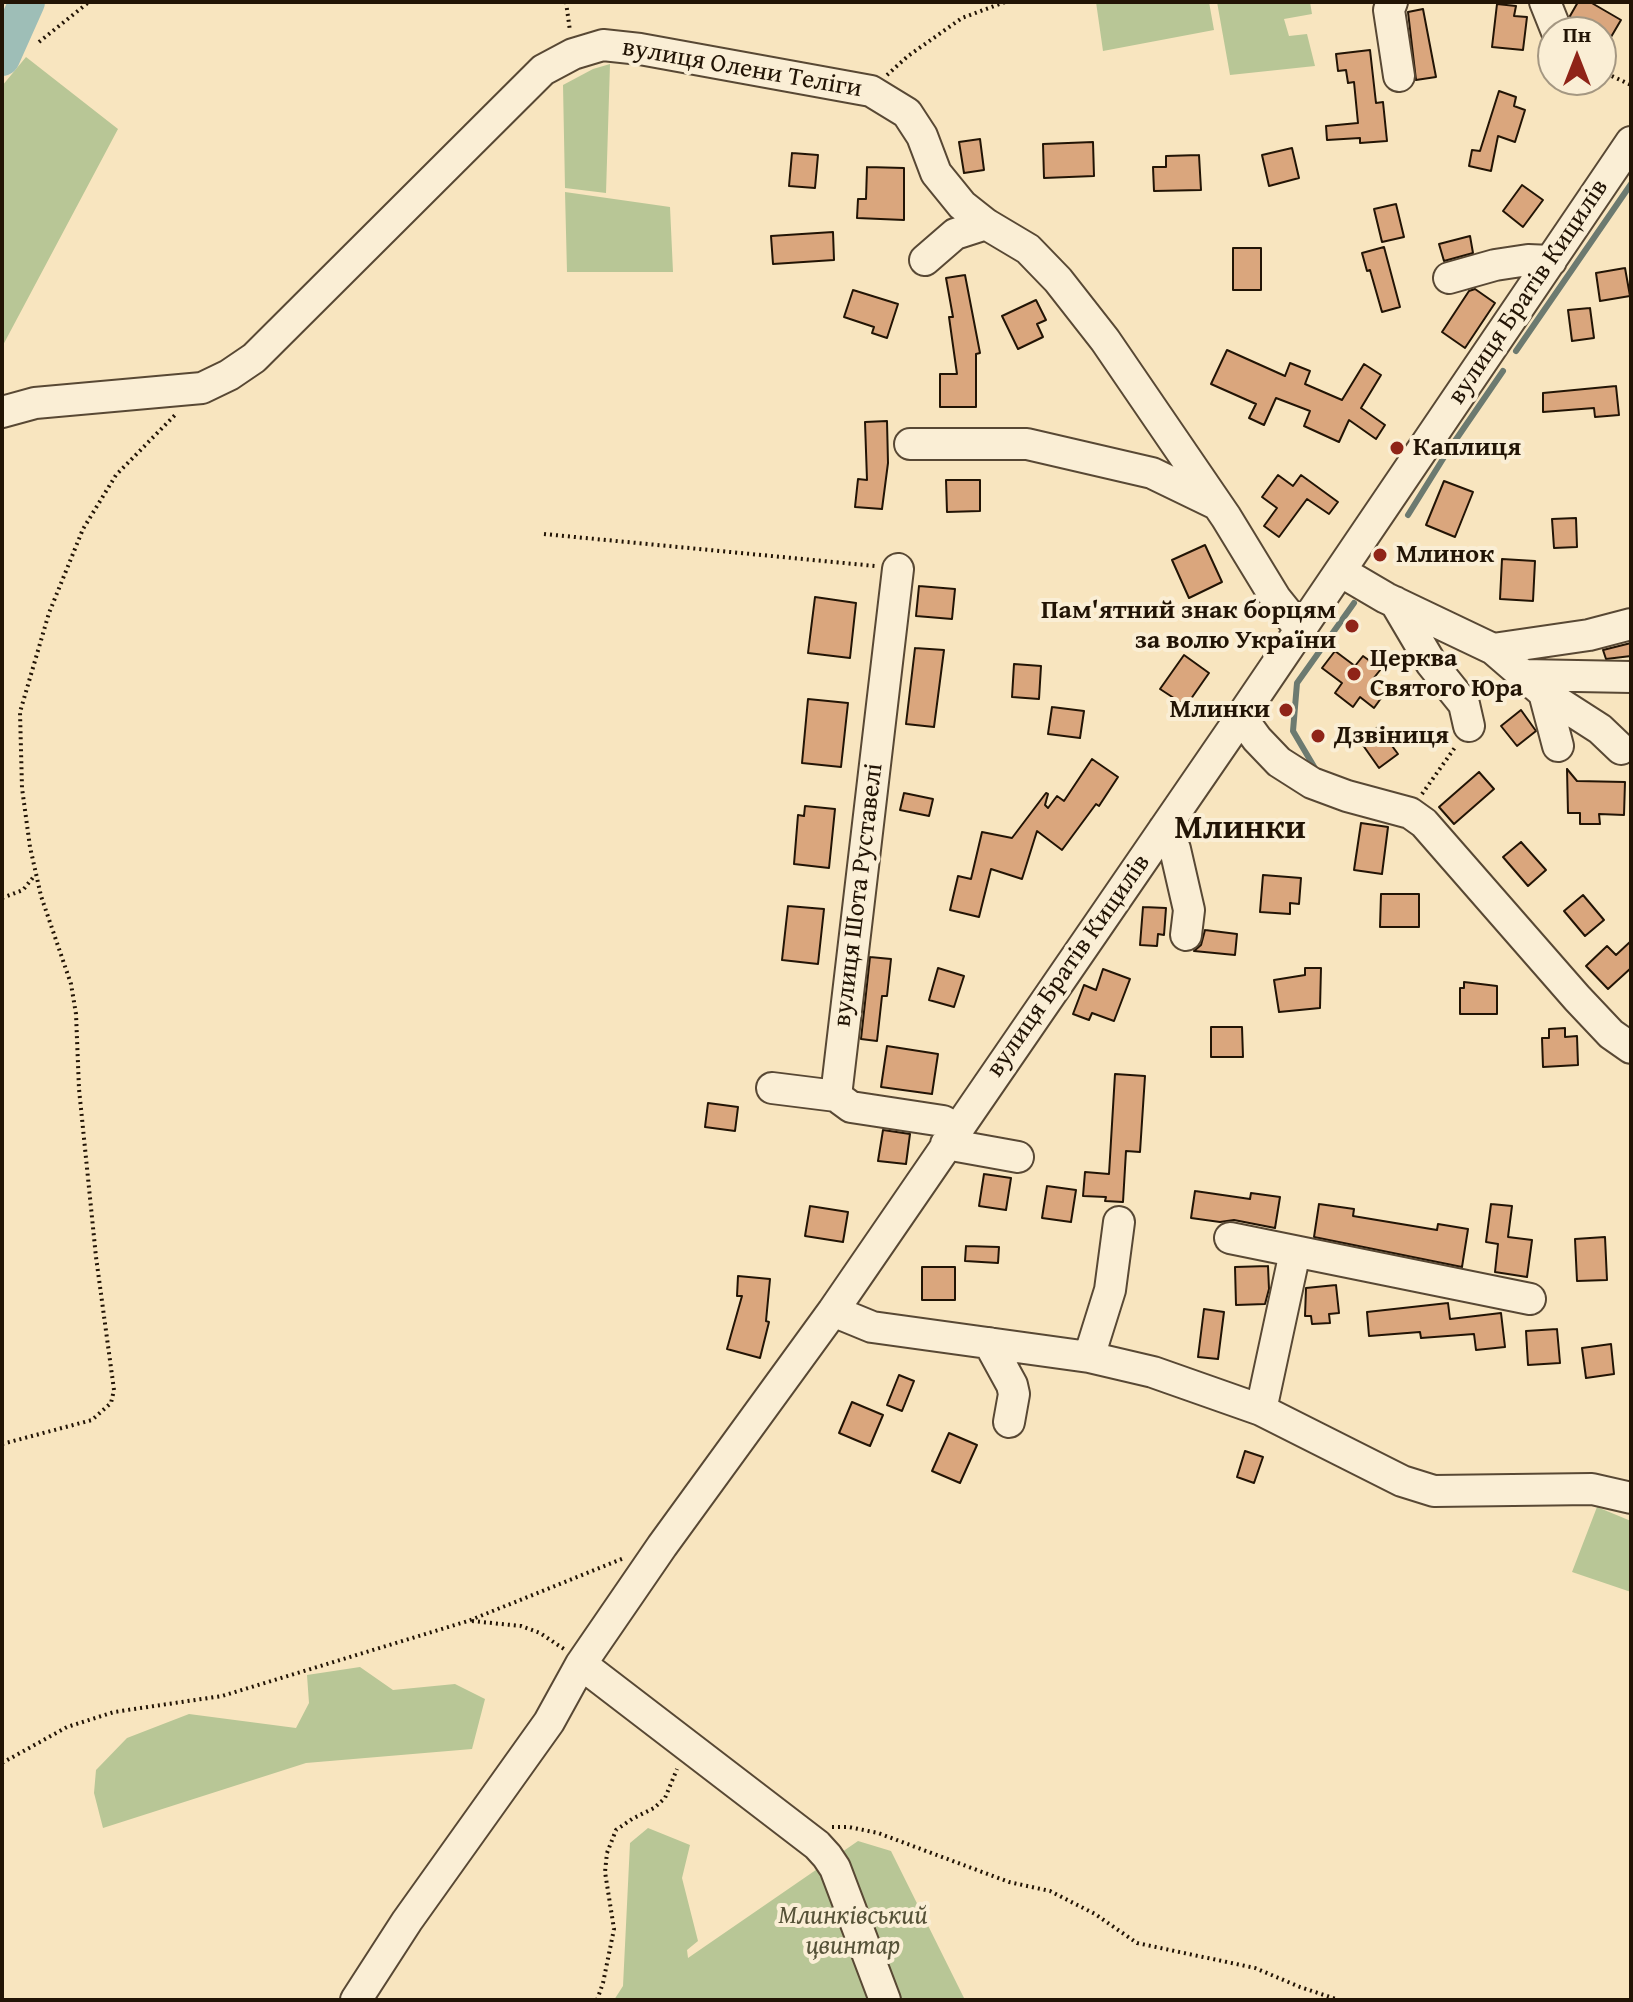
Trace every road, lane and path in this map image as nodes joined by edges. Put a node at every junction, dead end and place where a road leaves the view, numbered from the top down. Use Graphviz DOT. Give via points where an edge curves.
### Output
graph roads {
  1 [pos="89,2"];
  2 [pos="1005,2"];
  3 [pos="1392,2"];
  4 [pos="39,42"];
  5 [pos="1399,76"];
  6 [pos="871,91"];
  7 [pos="1631,142"];
  8 [pos="986,224"];
  9 [pos="925,260"];
  10 [pos="1551,261"];
  11 [pos="1449,278"];
  12 [pos="202,388"];
  13 [pos="2,412"];
  14 [pos="910,444"];
  15 [pos="1217,504"];
  16 [pos="544,534"];
  17 [pos="898,569"];
  18 [pos="1340,571"];
  19 [pos="1395,602"];
  20 [pos="1631,624"];
  21 [pos="1301,630"];
  22 [pos="1493,649"];
  23 [pos="1631,677"];
  24 [pos="1533,684"];
  25 [pos="1241,717"];
  26 [pos="1469,726"];
  27 [pos="1558,746"];
  28 [pos="1621,749"];
  29 [pos="1410,813"];
  30 [pos="1164,829"];
  31 [pos="36,873"];
  32 [pos="2,898"];
  33 [pos="1186,935"];
  34 [pos="1631,1048"];
  35 [pos="772,1088"];
  36 [pos="836,1096"];
  37 [pos="951,1136"];
  38 [pos="1018,1157"];
  39 [pos="1119,1222"];
  40 [pos="1230,1238"];
  41 [pos="1295,1252"];
  42 [pos="1530,1299"];
  43 [pos="833,1311"];
  44 [pos="989,1343"];
  45 [pos="1089,1357"];
  46 [pos="1261,1410"];
  47 [pos="1009,1422"];
  48 [pos="2,1444"];
  49 [pos="1631,1498"];
  50 [pos="662,1546"];
  51 [pos="468,1621"];
  52 [pos="581,1664"];
  53 [pos="686,1744"];
  54 [pos="2,1763"];
  55 [pos="798,1831"];
  56 [pos="356,2000"];
  57 [pos="597,2000"];
  58 [pos="885,2000"];
  59 [pos="1339,2000"];
  1 -- 4 [label="path"];
  2 -- 6 [label="path" via="962,18 908,56"];
  3 -- 5 [label="street"];
  6 -- 8 [label="street, вулиця Олени Теліги" via="907,113 936,173"];
  6 -- 12 [label="street, вулиця Олени Теліги" via="640,49 603,45 573,54 543,70 254,358"];
  7 -- 10 [label="street, вулиця Братів Кицилів"];
  8 -- 9 [label="street" via="955,234"];
  8 -- 15 [label="street, вулиця Олени Теліги" via="1028,249 1058,280"];
  10 -- 11 [label="street" via="1495,265"];
  10 -- 18 [label="street, вулиця Братів Кицилів"];
  12 -- 13 [label="street, вулиця Олени Теліги" via="35,403"];
  12 -- 31 [label="path" via="116,475 83,529 49,613 20,712 22,788"];
  14 -- 15 [label="street" via="1027,444 1152,473"];
  15 -- 21 [label="street, вулиця Олени Теліги"];
  16 -- 17 [label="path"];
  17 -- 36 [label="street, вулиця Шота Руставелі"];
  18 -- 19 [label="street"];
  18 -- 21 [label="street, вулиця Братів Кицилів"];
  19 -- 22 [label="street"];
  19 -- 26 [label="street" via="1431,663 1464,704"];
  20 -- 22 [label="street"];
  21 -- 25 [label="street, вулиця Братів Кицилів"];
  22 -- 24 [label="street"];
  23 -- 24 [label="street"];
  24 -- 27 [label="street"];
  24 -- 28 [label="street"];
  25 -- 29 [label="street" via="1279,762 1312,783"];
  25 -- 30 [label="street, вулиця Братів Кицилів"];
  26 -- 29 [label="path"];
  29 -- 34 [label="street" via="1577,998"];
  30 -- 33 [label="street" via="1175,849 1189,910"];
  30 -- 37 [label="street, вулиця Братів Кицилів"];
  31 -- 32 [label="path" via="23,890"];
  31 -- 48 [label="path" via="76,1014 79,1089 114,1390 111,1403 92,1420"];
  35 -- 36 [label="street"];
  36 -- 37 [label="street" via="851,1107 943,1121"];
  37 -- 38 [label="street"];
  37 -- 43 [label="street, вулиця Братів Кицилів"];
  39 -- 45 [label="street" via="1110,1290"];
  40 -- 41 [label="street"];
  41 -- 42 [label="street"];
  41 -- 46 [label="street"];
  43 -- 44 [label="street" via="872,1327"];
  43 -- 50 [label="street, вулиця Братів Кицилів"];
  44 -- 45 [label="street"];
  44 -- 47 [label="street" via="1012,1385"];
  45 -- 46 [label="street" via="1153,1372"];
  46 -- 49 [label="street" via="1402,1481 1434,1491 1592,1489"];
  50 -- 51 [label="path"];
  50 -- 52 [label="street, вулиця Братів Кицилів"];
  51 -- 52 [label="path" via="521,1626 548,1638"];
  51 -- 54 [label="path" via="222,1696 114,1712 67,1727"];
  52 -- 53 [label="street"];
  52 -- 56 [label="street, вулиця Братів Кицилів" via="549,1722"];
  53 -- 55 [label="street"];
  53 -- 57 [label="path" via="665,1798 616,1830 607,1853 614,1929"];
  55 -- 58 [label="street" via="835,1868"];
  55 -- 59 [label="path" via="820,1826 878,1833 1009,1882 1050,1891 1137,1943 1255,1968"];
}
